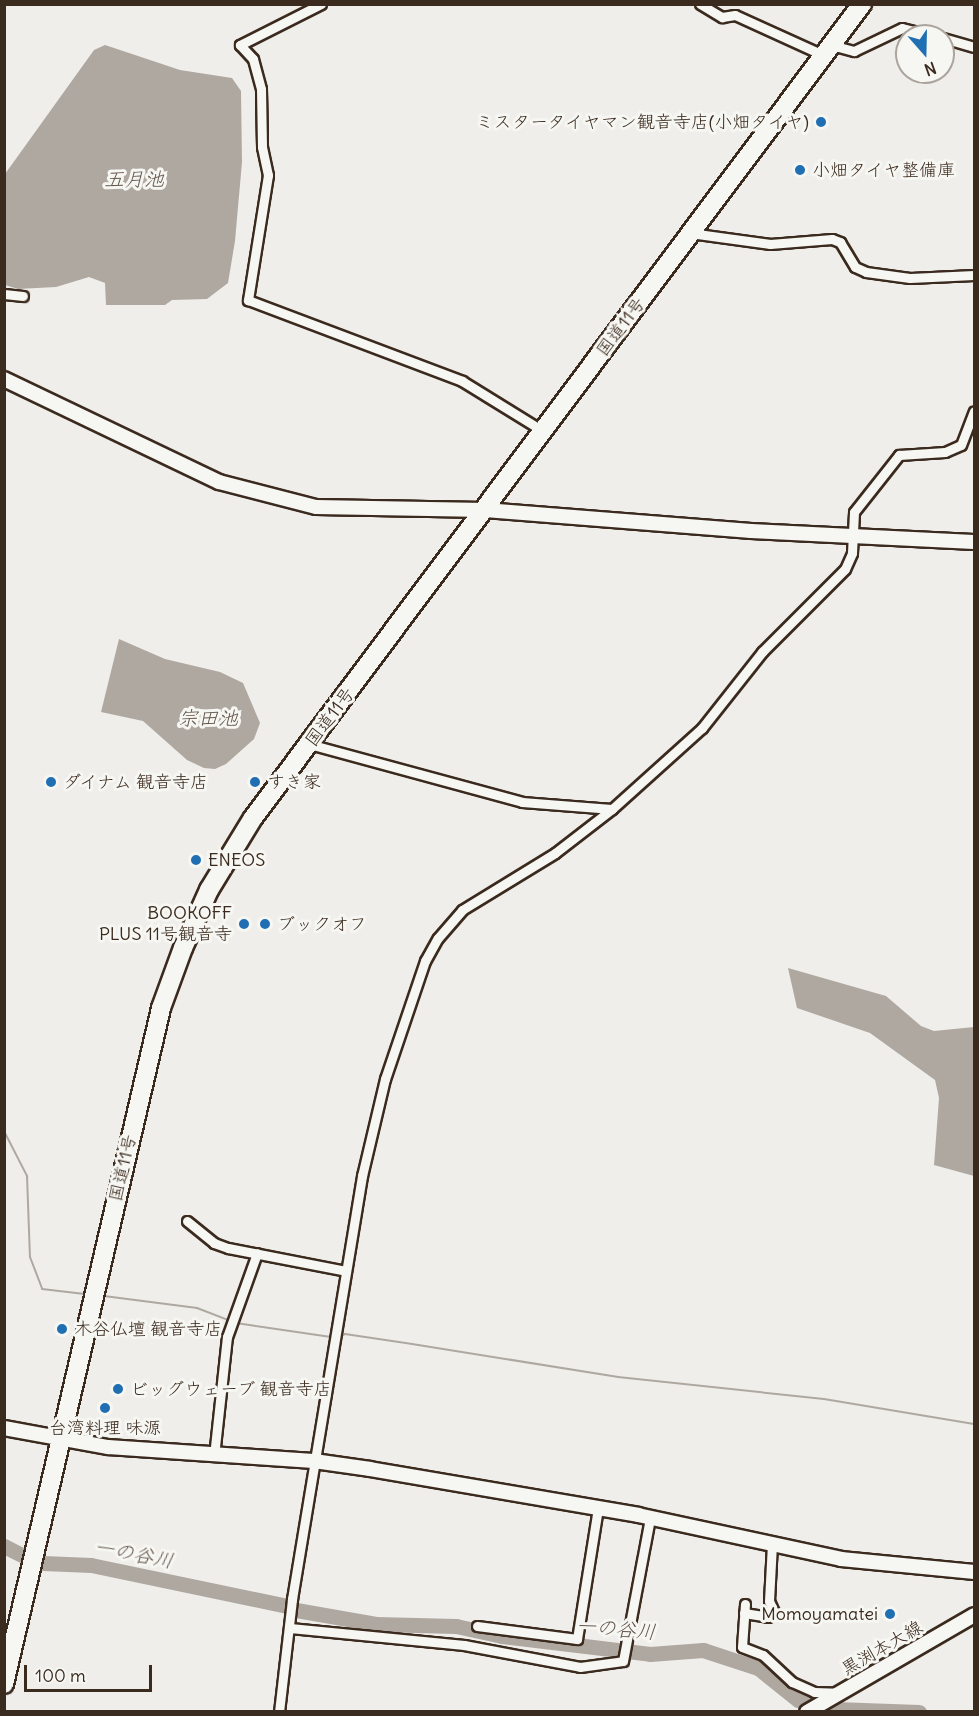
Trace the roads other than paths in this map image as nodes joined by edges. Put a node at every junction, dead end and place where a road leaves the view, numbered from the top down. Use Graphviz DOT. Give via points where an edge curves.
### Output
graph roads {
  1 [pos="321,4"];
  2 [pos="700,4"];
  3 [pos="862,4"];
  4 [pos="895,31"];
  5 [pos="955,41"];
  6 [pos="975,47"];
  7 [pos="827,50"];
  8 [pos="690,234"];
  9 [pos="975,275"];
  10 [pos="4,294"];
  11 [pos="23,296"];
  12 [pos="4,379"];
  13 [pos="975,411"];
  14 [pos="543,431"];
  15 [pos="485,510"];
  16 [pos="851,537"];
  17 [pos="975,542"];
  18 [pos="309,744"];
  19 [pos="612,809"];
  20 [pos="187,1221"];
  21 [pos="257,1253"];
  22 [pos="346,1271"];
  23 [pos="4,1428"];
  24 [pos="61,1438"];
  25 [pos="214,1456"];
  26 [pos="314,1461"];
  27 [pos="598,1508"];
  28 [pos="650,1518"];
  29 [pos="772,1543"];
  30 [pos="975,1572"];
  31 [pos="975,1615"];
  32 [pos="477,1626"];
  33 [pos="290,1628"];
  34 [pos="4,1683"];
  35 [pos="840,1693"];
  36 [pos="279,1712"];
  37 [pos="807,1712"];
  1 -- 14 [label="street" via="240,45 254,59 261,88 262,147 268,176 248,300 462,381"];
  2 -- 7 [label="street" via="722,17 735,15"];
  3 -- 7 [label="highway, 国道11号"];
  4 -- 7 [label="street" via="854,51"];
  5 -- 6 [label="street"];
  7 -- 8 [label="highway, 国道11号"];
  8 -- 9 [label="street" via="770,244 832,240 840,242 855,267 866,272 910,278"];
  8 -- 14 [label="highway, 国道11号"];
  10 -- 11 [label="street"];
  12 -- 15 [label="street" via="210,477 260,495 358,511"];
  13 -- 16 [label="street" via="961,446 945,452 899,455 854,512"];
  14 -- 15 [label="highway, 国道11号"];
  15 -- 16 [label="street"];
  15 -- 18 [label="highway, 国道11号"];
  16 -- 17 [label="street"];
  16 -- 19 [label="street" via="852,553 845,569 762,652 702,728"];
  18 -- 19 [label="street" via="522,802"];
  18 -- 24 [label="highway, 国道11号" via="235,846 199,910 175,968 153,1040"];
  19 -- 22 [label="street" via="547,858 462,910 429,953 385,1079 362,1176"];
  20 -- 21 [label="street" via="214,1243"];
  21 -- 22 [label="street"];
  21 -- 25 [label="street" via="227,1336"];
  22 -- 26 [label="street"];
  23 -- 24 [label="street"];
  24 -- 25 [label="street" via="108,1447"];
  24 -- 34 [label="highway, 国道11号"];
  25 -- 26 [label="street"];
  26 -- 27 [label="street"];
  26 -- 33 [label="street"];
  27 -- 28 [label="street"];
  27 -- 32 [label="street" via="577,1639"];
  28 -- 29 [label="street"];
  28 -- 33 [label="street" via="623,1661 580,1667 464,1645"];
  29 -- 30 [label="street" via="895,1567"];
  29 -- 35 [label="street" via="769,1601 774,1612 768,1617 745,1609 742,1647 763,1655 792,1682 814,1692"];
  31 -- 35 [label="street, 黒渕本大線"];
  33 -- 36 [label="street"];
  35 -- 37 [label="street, 黒渕本大線"];
}
